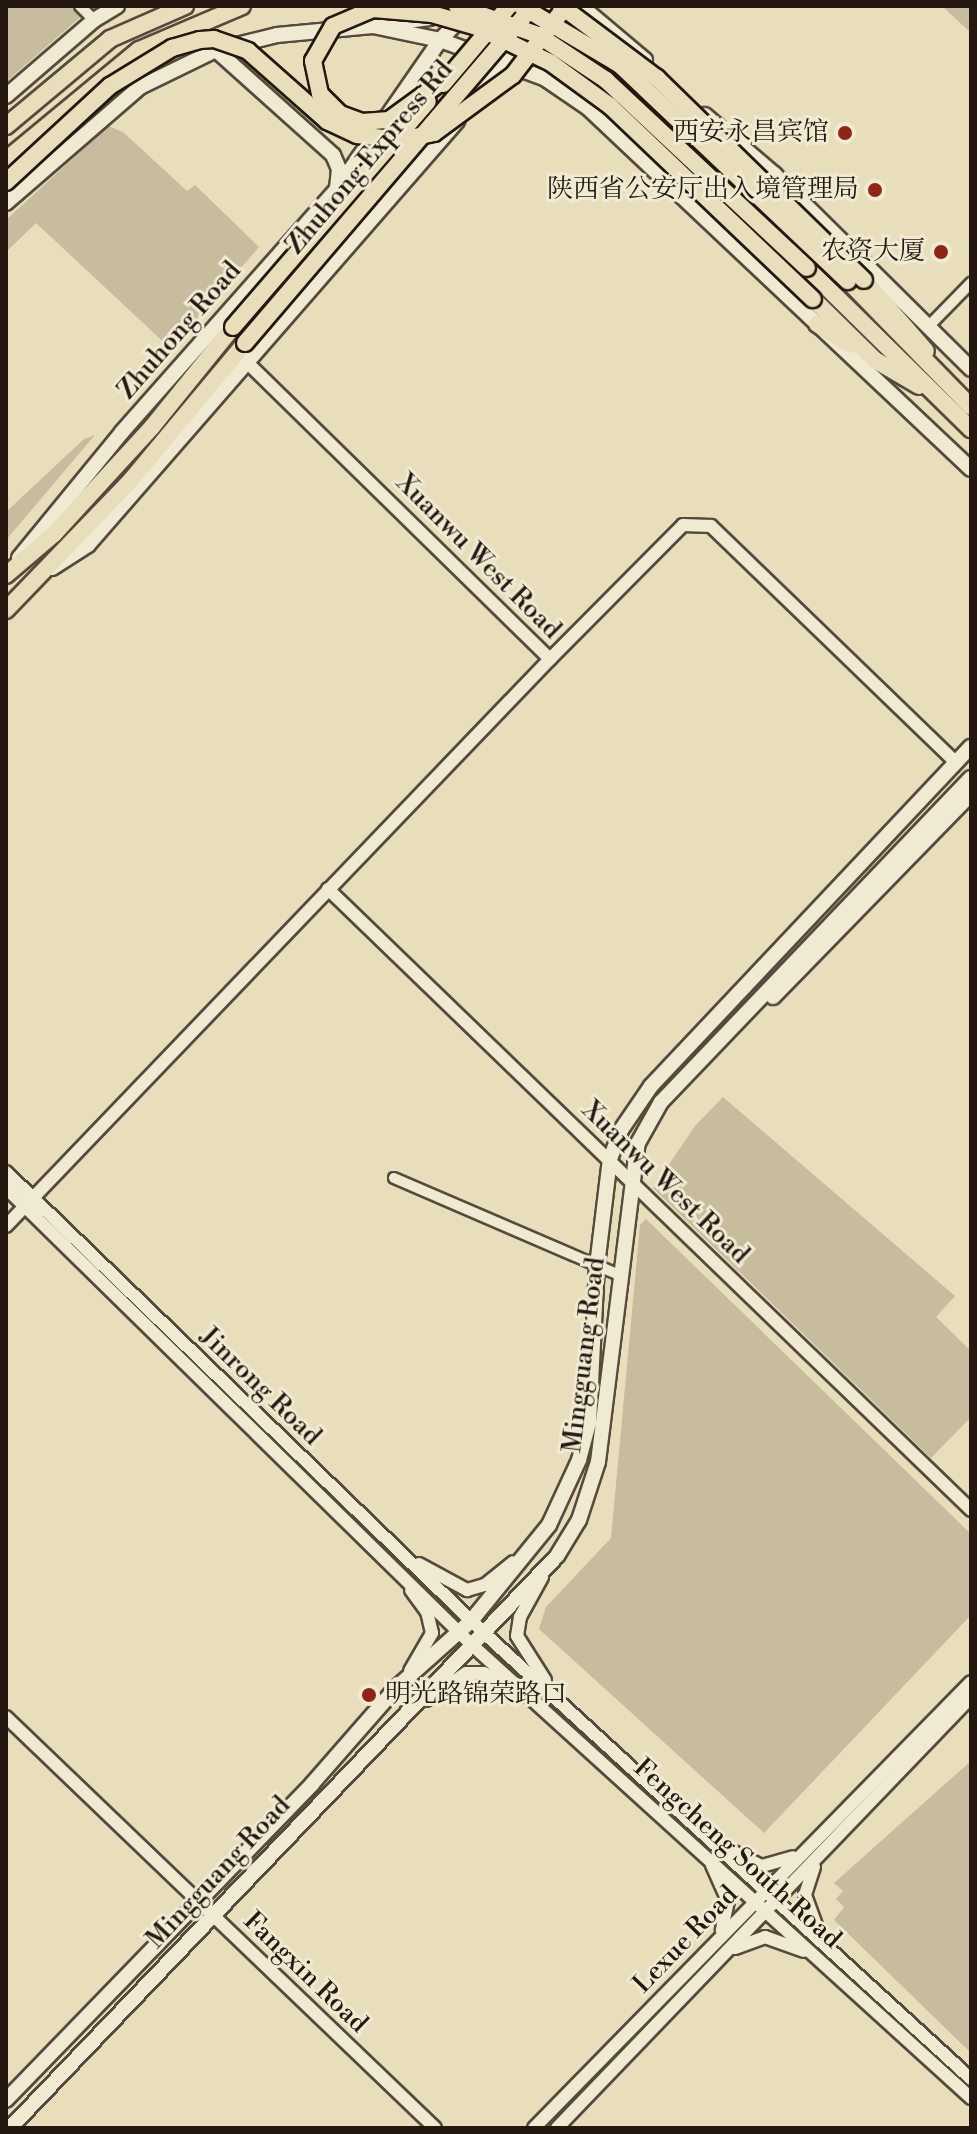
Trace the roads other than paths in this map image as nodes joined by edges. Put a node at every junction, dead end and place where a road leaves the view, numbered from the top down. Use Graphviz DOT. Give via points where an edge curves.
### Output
graph roads {
  1 [pos="80,6"];
  2 [pos="117,6"];
  3 [pos="157,6"];
  4 [pos="185,6"];
  5 [pos="242,6"];
  6 [pos="455,6"];
  7 [pos="473,6"];
  8 [pos="509,6"];
  9 [pos="521,6"];
  10 [pos="533,6"];
  11 [pos="563,6"];
  12 [pos="579,6"];
  13 [pos="94,20"];
  14 [pos="373,26"];
  15 [pos="110,39"];
  16 [pos="440,40"];
  17 [pos="216,50"];
  18 [pos="505,63"];
  19 [pos="448,77"];
  20 [pos="6,96"];
  21 [pos="6,126"];
  22 [pos="6,160"];
  23 [pos="6,182"];
  24 [pos="337,189"];
  25 [pos="6,203"];
  26 [pos="863,279"];
  27 [pos="971,283"];
  28 [pos="817,324"];
  29 [pos="233,327"];
  30 [pos="924,334"];
  31 [pos="875,360"];
  32 [pos="249,364"];
  33 [pos="971,369"];
  34 [pos="941,377"];
  35 [pos="941,400"];
  36 [pos="967,402"];
  37 [pos="971,429"];
  38 [pos="971,469"];
  39 [pos="45,573"];
  40 [pos="7,574"];
  41 [pos="6,610"];
  42 [pos="550,659"];
  43 [pos="971,747"];
  44 [pos="964,762"];
  45 [pos="971,778"];
  46 [pos="971,794"];
  47 [pos="328,889"];
  48 [pos="793,954"];
  49 [pos="729,1007"];
  50 [pos="735,1027"];
  51 [pos="610,1159"];
  52 [pos="6,1172"];
  53 [pos="394,1178"];
  54 [pos="630,1180"];
  55 [pos="6,1188"];
  56 [pos="28,1202"];
  57 [pos="6,1226"];
  58 [pos="597,1266"];
  59 [pos="619,1275"];
  60 [pos="971,1510"];
  61 [pos="534,1545"];
  62 [pos="388,1550"];
  63 [pos="545,1572"];
  64 [pos="466,1626"];
  65 [pos="484,1633"];
  66 [pos="472,1645"];
  67 [pos="971,1682"];
  68 [pos="397,1687"];
  69 [pos="971,1697"];
  70 [pos="536,1702"];
  71 [pos="413,1709"];
  72 [pos="572,1714"];
  73 [pos="6,1717"];
  74 [pos="702,1842"];
  75 [pos="809,1845"];
  76 [pos="820,1856"];
  77 [pos="765,1890"];
  78 [pos="756,1900"];
  79 [pos="197,1901"];
  80 [pos="772,1906"];
  81 [pos="212,1916"];
  82 [pos="715,1942"];
  83 [pos="829,1948"];
  84 [pos="726,1954"];
  85 [pos="819,1959"];
  86 [pos="971,2079"];
  87 [pos="971,2098"];
  88 [pos="6,2100"];
  89 [pos="10,2128"];
  90 [pos="435,2128"];
  91 [pos="534,2128"];
  92 [pos="557,2128"];
  1 -- 13 [label="street"];
  2 -- 13 [label="main road"];
  3 -- 15 [label="main road"];
  4 -- 15 [label="main road"];
  5 -- 22 [label="main road" via="139,50"];
  6 -- 14 [label="main road" via="430,18"];
  6 -- 35 [label="main road, bridge" via="538,35 606,80"];
  7 -- 16 [label="main road, Zhuhong Road"];
  8 -- 19 [label="main road, Zhuhong Express Rd, bridge"];
  9 -- 26 [label="main road, bridge" via="620,65"];
  10 -- 39 [label="main road, Zhuhong Express Rd, bridge" via="131,480"];
  11 -- 23 [label="main road, bridge" via="513,75 434,133 401,140 357,135 321,115 248,51 214,39 200,40 172,48 110,86"];
  11 -- 26 [label="main road, bridge" via="657,78"];
  12 -- 18 [label="main road"];
  12 -- 26 [label="main road" via="774,174"];
  13 -- 20 [label="main road"];
  14 -- 16 [label="main road"];
  14 -- 17 [label="main road" via="277,35"];
  15 -- 21 [label="main road"];
  16 -- 18 [label="main road"];
  16 -- 24 [label="main road, Zhuhong Road"];
  17 -- 24 [label="main road" via="333,155 339,169"];
  17 -- 25 [label="main road" via="140,87"];
  18 -- 28 [label="main road" via="565,91 615,130"];
  18 -- 32 [label="main road"];
  19 -- 29 [label="main road, Zhuhong Express Rd, bridge"];
  19 -- 31 [label="main road, bridge" via="389,120 362,122 340,114 320,94 313,61 333,26 373,9 432,14 477,27 551,63 610,106"];
  24 -- 40 [label="main road, Zhuhong Road" via="122,432"];
  26 -- 30 [label="main road"];
  26 -- 34 [label="main road"];
  27 -- 30 [label="street"];
  28 -- 31 [label="main road"];
  28 -- 38 [label="main road"];
  29 -- 40 [label="main road, Zhuhong Road" via="152,427 54,534"];
  30 -- 33 [label="main road"];
  30 -- 34 [label="main road"];
  31 -- 35 [label="main road"];
  32 -- 39 [label="main road" via="88,545"];
  32 -- 42 [label="street, Xuanwu West Road"];
  34 -- 36 [label="main road"];
  35 -- 37 [label="main road"];
  39 -- 41 [label="main road"];
  42 -- 44 [label="street" via="683,525 711,526"];
  42 -- 47 [label="street, Xuanwu West Road"];
  43 -- 44 [label="main road"];
  44 -- 48 [label="main road, Mingguang Road"];
  44 -- 49 [label="main road, Mingguang Road" via="771,957"];
  45 -- 48 [label="main road, Mingguang Road"];
  46 -- 50 [label="main road" via="786,986"];
  47 -- 51 [label="street, Xuanwu West Road"];
  47 -- 56 [label="street, Xuanwu West Road"];
  48 -- 49 [label="main road, Mingguang Road"];
  48 -- 50 [label="main road, Mingguang Road"];
  49 -- 51 [label="main road, Mingguang Road" via="651,1086 621,1130"];
  50 -- 54 [label="main road, Mingguang Road" via="661,1102 638,1143"];
  51 -- 54 [label="street, Xuanwu West Road"];
  51 -- 58 [label="main road, Mingguang Road"];
  52 -- 56 [label="street, Jinrong Road"];
  53 -- 58 [label="street"];
  54 -- 59 [label="main road, Mingguang Road"];
  54 -- 60 [label="street, Xuanwu West Road"];
  55 -- 56 [label="street, Jinrong Road"];
  56 -- 57 [label="street, Xuanwu West Road"];
  56 -- 62 [label="street, Jinrong Road"];
  58 -- 59 [label="street"];
  58 -- 61 [label="main road, Mingguang Road" via="598,1317 585,1441 555,1512"];
  59 -- 63 [label="main road, Mingguang Road" via="598,1462 579,1520"];
  61 -- 62 [label="street" via="485,1585 467,1590"];
  61 -- 64 [label="main road, Mingguang Road"];
  62 -- 64 [label="street, Jinrong Road"];
  62 -- 68 [label="street" via="431,1626 428,1646"];
  63 -- 65 [label="main road, Mingguang Road"];
  63 -- 72 [label="street" via="520,1617 517,1636 528,1660"];
  64 -- 65 [label="street, Jinrong Road"];
  64 -- 66 [label="street, Jinrong Road"];
  64 -- 68 [label="main road, Mingguang Road"];
  65 -- 66 [label="main road, Mingguang Road"];
  65 -- 72 [label="street, Fengcheng South Road"];
  66 -- 70 [label="street, Fengcheng South Road"];
  66 -- 71 [label="main road, Mingguang Road"];
  67 -- 75 [label="street, Lexue Road"];
  68 -- 79 [label="main road, Mingguang Road"];
  69 -- 76 [label="street, Lexue Road"];
  70 -- 71 [label="street" via="494,1677 473,1672 460,1675"];
  70 -- 74 [label="street, Fengcheng South Road"];
  71 -- 81 [label="main road, Mingguang Road"];
  72 -- 74 [label="street, Fengcheng South Road"];
  73 -- 79 [label="street, Fangxin Road"];
  74 -- 75 [label="street" via="762,1866 790,1859"];
  74 -- 77 [label="street, Fengcheng South Road"];
  74 -- 78 [label="street, Fengcheng South Road"];
  74 -- 82 [label="street" via="728,1901 726,1922"];
  75 -- 77 [label="street, Lexue Road"];
  76 -- 80 [label="street, Lexue Road"];
  76 -- 83 [label="street" via="805,1895 809,1916"];
  77 -- 78 [label="street, Lexue Road"];
  77 -- 80 [label="street, Fengcheng South Road"];
  78 -- 80 [label="street, Fengcheng South Road"];
  78 -- 82 [label="street, Lexue Road"];
  79 -- 81 [label="street, Fangxin Road"];
  79 -- 88 [label="main road, Mingguang Road"];
  80 -- 83 [label="street, Fengcheng South Road"];
  80 -- 84 [label="street, Lexue Road"];
  80 -- 85 [label="street, Fengcheng South Road"];
  81 -- 89 [label="main road, Mingguang Road"];
  81 -- 90 [label="street, Fangxin Road"];
  82 -- 91 [label="street, Lexue Road"];
  83 -- 86 [label="street, Fengcheng South Road"];
  84 -- 85 [label="street" via="757,1938 775,1938"];
  84 -- 92 [label="street, Lexue Road"];
  85 -- 87 [label="street, Fengcheng South Road"];
}
